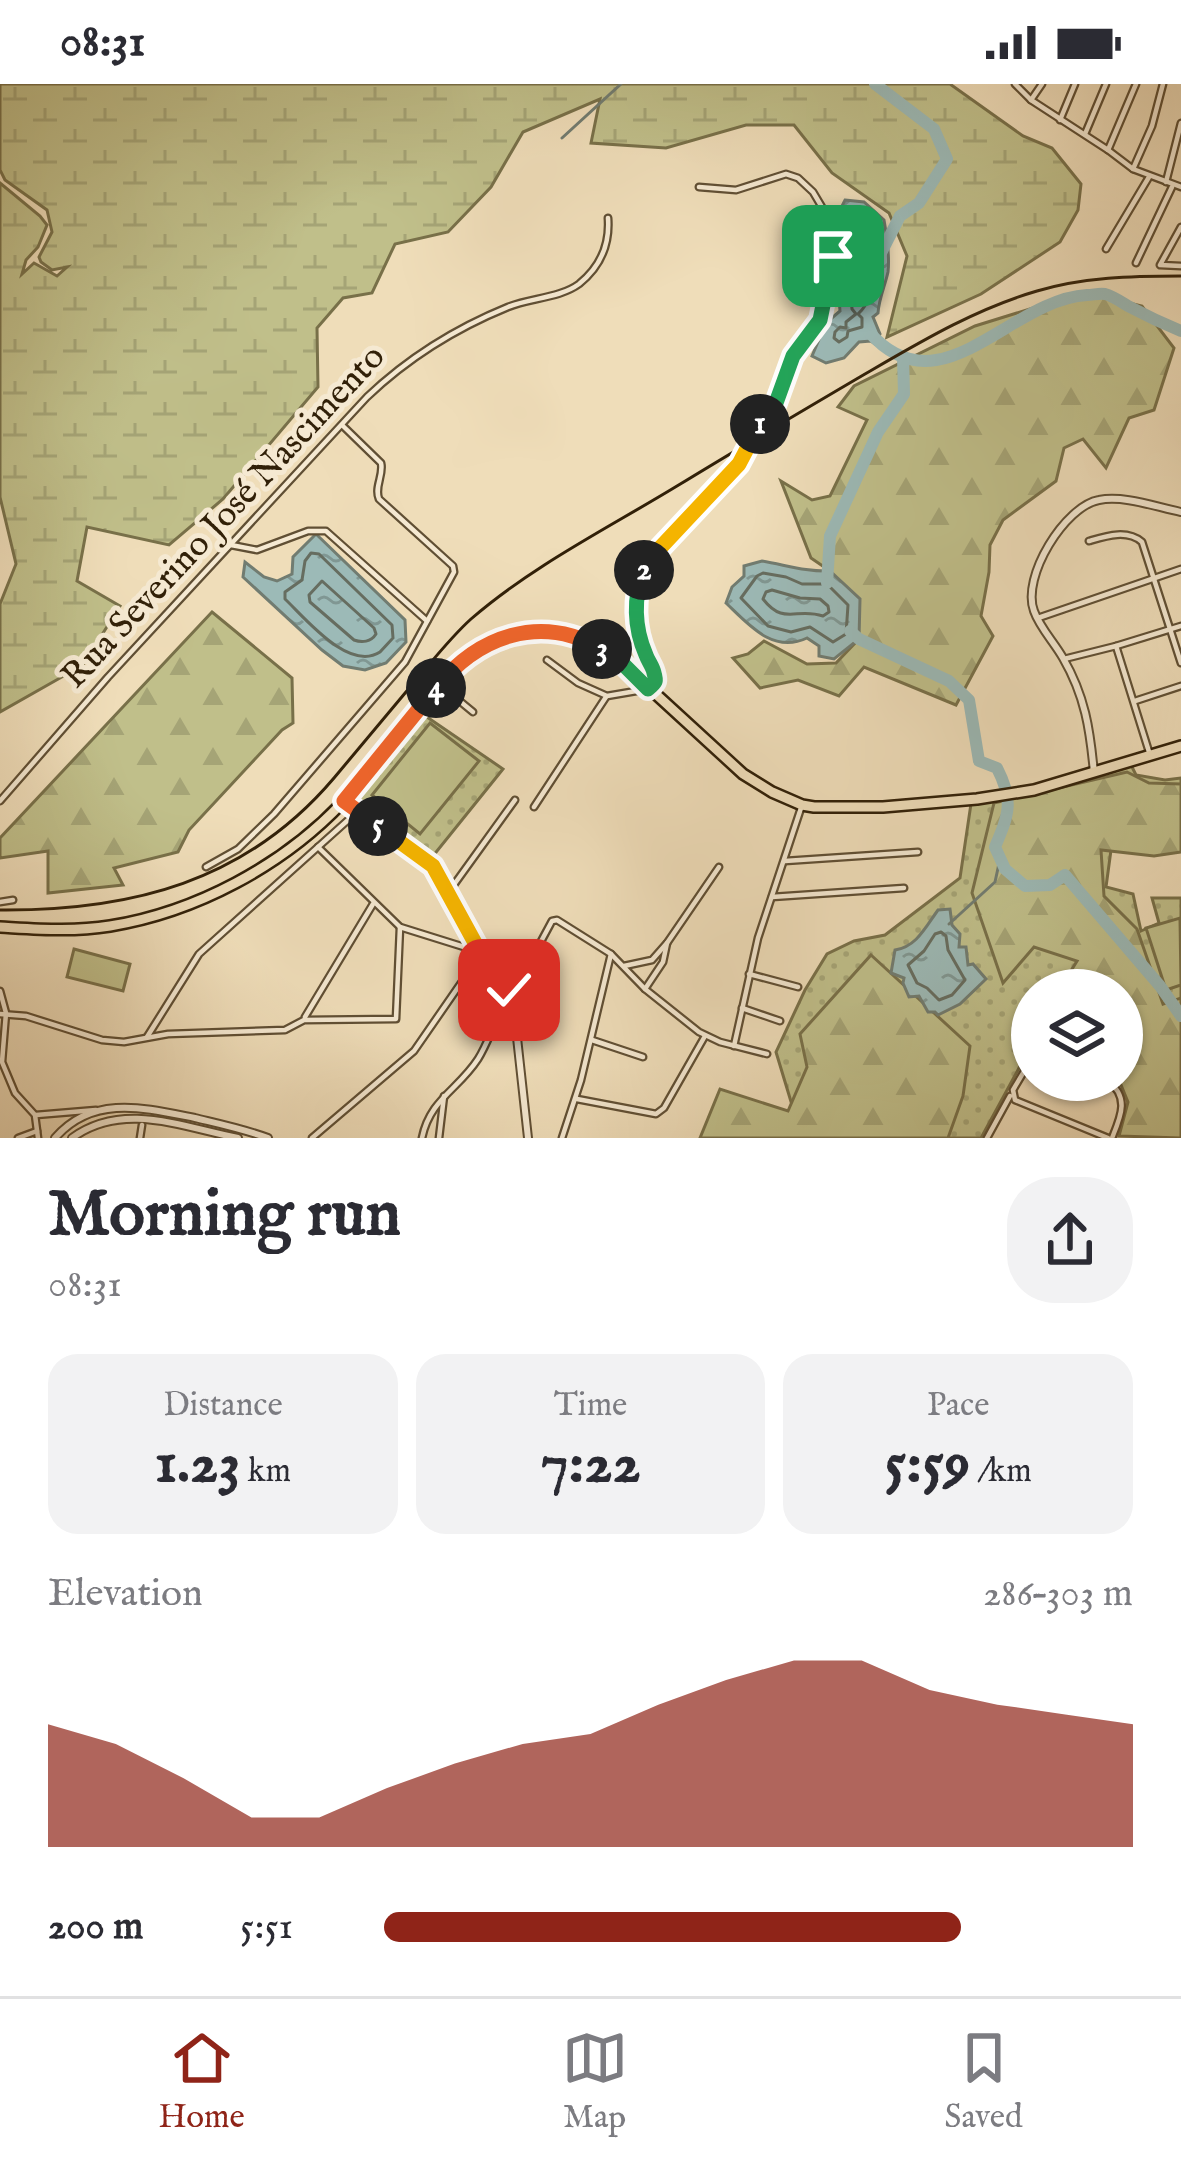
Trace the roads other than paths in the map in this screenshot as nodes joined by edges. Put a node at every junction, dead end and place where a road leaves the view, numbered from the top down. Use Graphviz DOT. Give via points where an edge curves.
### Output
graph roads {
  1 [pos="1016,84"];
  2 [pos="1042,84"];
  3 [pos="1075,84"];
  4 [pos="1106,84"];
  5 [pos="1136,84"];
  6 [pos="1163,84"];
  7 [pos="1031,100"];
  8 [pos="1060,120"];
  9 [pos="1181,122"];
  10 [pos="1085,134"];
  11 [pos="1108,150"];
  12 [pos="1133,169"];
  13 [pos="1149,177"];
  14 [pos="1173,185"];
  15 [pos="699,188"];
  16 [pos="608,218"];
  17 [pos="1181,227"];
  18 [pos="1106,250"];
  19 [pos="1136,263"];
  20 [pos="1181,266"];
  21 [pos="341,425"];
  22 [pos="1181,512"];
  23 [pos="1089,541"];
  24 [pos="230,545"];
  25 [pos="1181,569"];
  26 [pos="1154,578"];
  27 [pos="1038,618"];
  28 [pos="427,621"];
  29 [pos="1181,626"];
  30 [pos="1169,630"];
  31 [pos="1116,646"];
  32 [pos="1064,658"];
  33 [pos="547,660"];
  34 [pos="1181,663"];
  35 [pos="439,684"];
  36 [pos="1181,686"];
  37 [pos="648,689"];
  38 [pos="607,696"];
  39 [pos="1133,701"];
  40 [pos="473,712"];
  41 [pos="1181,746"];
  42 [pos="1150,755"];
  43 [pos="1094,773"];
  44 [pos="515,800"];
  45 [pos="0,801"];
  46 [pos="344,801"];
  47 [pos="802,805"];
  48 [pos="534,808"];
  49 [pos="357,812"];
  50 [pos="316,847"];
  51 [pos="918,852"];
  52 [pos="785,861"];
  53 [pos="206,867"];
  54 [pos="719,867"];
  55 [pos="904,888"];
  56 [pos="448,892"];
  57 [pos="772,897"];
  58 [pos="13,900"];
  59 [pos="0,902"];
  60 [pos="373,904"];
  61 [pos="0,927"];
  62 [pos="400,927"];
  63 [pos="667,943"];
  64 [pos="611,953"];
  65 [pos="482,954"];
  66 [pos="624,966"];
  67 [pos="749,974"];
  68 [pos="798,987"];
  69 [pos="645,989"];
  70 [pos="0,992"];
  71 [pos="512,994"];
  72 [pos="742,1008"];
  73 [pos="3,1014"];
  74 [pos="304,1019"];
  75 [pos="780,1022"];
  76 [pos="706,1036"];
  77 [pos="147,1037"];
  78 [pos="591,1040"];
  79 [pos="734,1046"];
  80 [pos="767,1054"];
  81 [pos="643,1057"];
  82 [pos="444,1096"];
  83 [pos="1011,1096"];
  84 [pos="575,1099"];
  85 [pos="1018,1101"];
  86 [pos="1122,1101"];
  87 [pos="96,1110"];
  88 [pos="35,1115"];
  89 [pos="142,1125"];
  90 [pos="38,1135"];
  91 [pos="219,1136"];
  92 [pos="18,1138"];
  93 [pos="55,1138"];
  94 [pos="72,1138"];
  95 [pos="140,1138"];
  96 [pos="238,1138"];
  97 [pos="268,1138"];
  98 [pos="312,1138"];
  99 [pos="422,1138"];
  100 [pos="439,1138"];
  101 [pos="528,1138"];
  102 [pos="562,1138"];
  103 [pos="987,1138"];
  104 [pos="1110,1138"];
  1 -- 7 [label="street"];
  2 -- 7 [label="street"];
  3 -- 8 [label="street"];
  4 -- 10 [label="street"];
  5 -- 11 [label="street"];
  6 -- 12 [label="street"];
  7 -- 8 [label="street"];
  8 -- 10 [label="street"];
  9 -- 14 [label="street"];
  10 -- 11 [label="street"];
  11 -- 12 [label="street"];
  12 -- 13 [label="street"];
  13 -- 14 [label="street"];
  13 -- 18 [label="street"];
  14 -- 19 [label="street"];
  15 -- 37 [label="street" via="736,190 793,175 829,219 836,244 820,320 793,356 774,407 739,464 641,578 637,623 656,678"];
  16 -- 21 [label="street, Rua Severino José Nascimento" via="605,251 580,283 446,335 394,371"];
  17 -- 20 [label="street" via="1160,265"];
  21 -- 24 [label="street, Rua Severino José Nascimento"];
  21 -- 28 [label="street" via="382,463 379,499 453,566"];
  22 -- 27 [label="street" via="1117,500 1085,505 1039,565 1031,598"];
  23 -- 26 [label="street" via="1137,537"];
  24 -- 28 [label="street" via="257,550 326,530"];
  24 -- 45 [label="street, Rua Severino José Nascimento"];
  25 -- 26 [label="street"];
  26 -- 27 [label="street"];
  26 -- 30 [label="street"];
  27 -- 32 [label="street"];
  28 -- 53 [label="street" via="411,655 274,814"];
  29 -- 30 [label="street"];
  30 -- 31 [label="street"];
  30 -- 34 [label="street"];
  31 -- 32 [label="street"];
  31 -- 39 [label="street"];
  32 -- 43 [label="street" via="1086,709"];
  33 -- 38 [label="street"];
  35 -- 37 [label="main road" via="465,656 499,640 553,632 605,650"];
  35 -- 40 [label="street"];
  35 -- 46 [label="main road"];
  36 -- 39 [label="street"];
  37 -- 38 [label="street"];
  37 -- 47 [label="main road" via="743,774"];
  38 -- 48 [label="street"];
  39 -- 42 [label="street"];
  41 -- 42 [label="main road"];
  42 -- 43 [label="main road"];
  43 -- 47 [label="main road" via="991,797"];
  44 -- 56 [label="street"];
  46 -- 49 [label="street"];
  46 -- 61 [label="main road" via="270,863 193,903 110,926"];
  47 -- 52 [label="street"];
  49 -- 50 [label="street"];
  49 -- 56 [label="street" via="427,860"];
  50 -- 60 [label="street"];
  50 -- 77 [label="street" via="199,955"];
  51 -- 52 [label="street"];
  52 -- 57 [label="street"];
  54 -- 63 [label="street"];
  55 -- 57 [label="street"];
  56 -- 65 [label="street"];
  57 -- 67 [label="street"];
  58 -- 59 [label="street"];
  60 -- 62 [label="street"];
  60 -- 74 [label="street"];
  62 -- 65 [label="street"];
  62 -- 74 [label="street" via="396,1019"];
  63 -- 66 [label="street" via="652,960"];
  63 -- 69 [label="street"];
  64 -- 66 [label="street"];
  64 -- 71 [label="street" via="554,920"];
  64 -- 78 [label="street"];
  65 -- 71 [label="street"];
  65 -- 98 [label="street" via="414,1051"];
  66 -- 69 [label="street"];
  67 -- 68 [label="street"];
  67 -- 72 [label="street"];
  69 -- 76 [label="street"];
  70 -- 73 [label="street"];
  71 -- 82 [label="street" via="481,1055"];
  71 -- 101 [label="street"];
  72 -- 75 [label="street"];
  72 -- 79 [label="street"];
  73 -- 77 [label="street" via="114,1042"];
  73 -- 88 [label="street" via="7,1078"];
  74 -- 77 [label="street" via="285,1030"];
  76 -- 79 [label="street"];
  76 -- 84 [label="street" via="656,1114"];
  78 -- 81 [label="street"];
  78 -- 84 [label="street"];
  79 -- 80 [label="street"];
  82 -- 99 [label="street"];
  82 -- 100 [label="street"];
  83 -- 103 [label="street"];
  84 -- 102 [label="street"];
  85 -- 104 [label="street"];
  86 -- 104 [label="street"];
  87 -- 88 [label="street"];
  87 -- 93 [label="street"];
  87 -- 97 [label="street" via="142,1107"];
  88 -- 90 [label="street"];
  89 -- 95 [label="street"];
  90 -- 92 [label="street"];
  91 -- 94 [label="street" via="117,1118"];
  91 -- 96 [label="street"];
}
